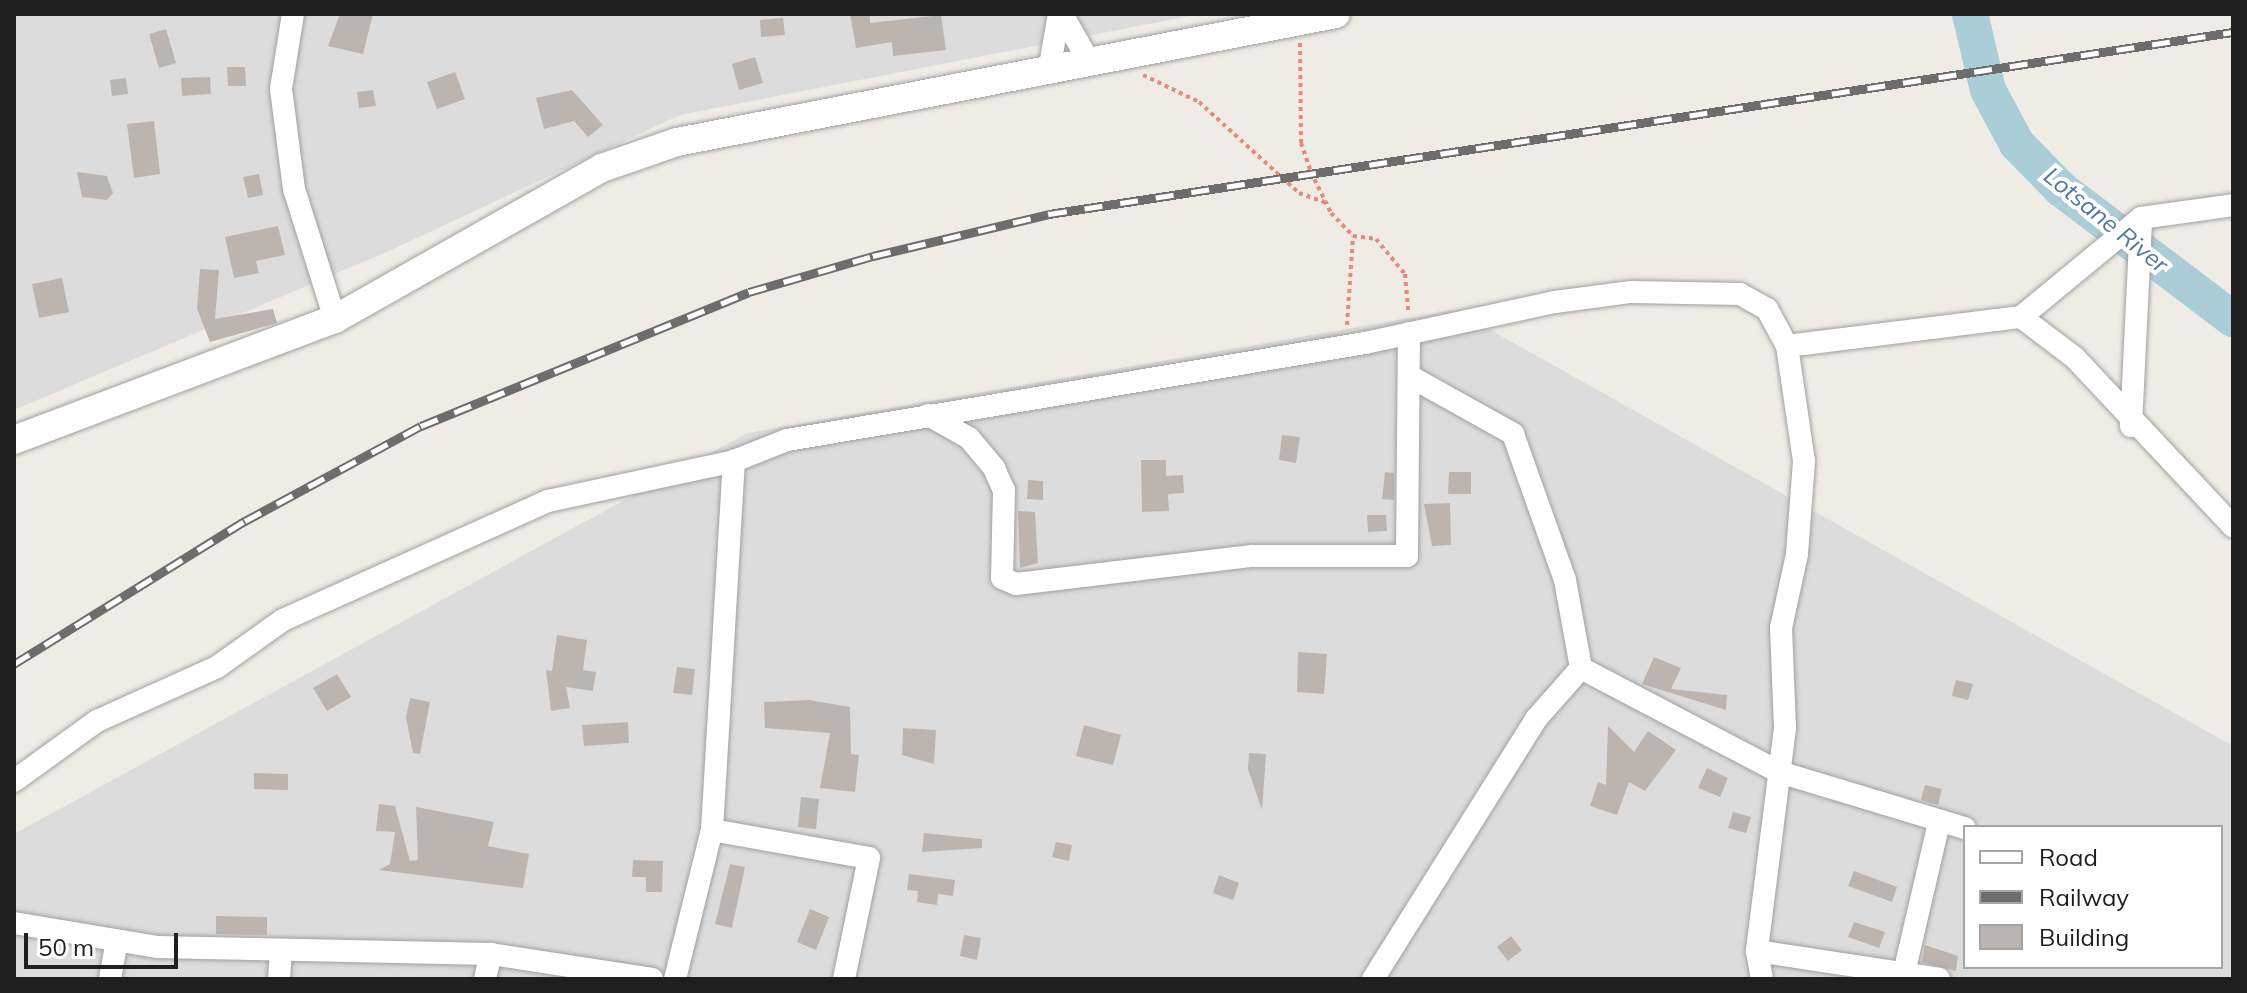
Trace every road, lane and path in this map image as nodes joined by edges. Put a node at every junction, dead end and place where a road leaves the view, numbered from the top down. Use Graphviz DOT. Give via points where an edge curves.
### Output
graph roads {
  1 [pos="293,14"];
  2 [pos="1060,14"];
  3 [pos="1336,14"];
  4 [pos="1301,17"];
  5 [pos="1087,58"];
  6 [pos="1050,65"];
  7 [pos="1127,70"];
  8 [pos="1326,203"];
  9 [pos="2233,205"];
  10 [pos="2141,218"];
  11 [pos="1353,236"];
  12 [pos="2021,317"];
  13 [pos="335,319"];
  14 [pos="1409,333"];
  15 [pos="1787,346"];
  16 [pos="1340,347"];
  17 [pos="1413,378"];
  18 [pos="928,415"];
  19 [pos="2131,426"];
  20 [pos="14,440"];
  21 [pos="734,461"];
  22 [pos="2233,526"];
  23 [pos="1581,668"];
  24 [pos="1779,772"];
  25 [pos="14,781"];
  26 [pos="1939,822"];
  27 [pos="1963,828"];
  28 [pos="712,830"];
  29 [pos="14,923"];
  30 [pos="117,941"];
  31 [pos="1757,951"];
  32 [pos="281,952"];
  33 [pos="491,954"];
  34 [pos="1904,973"];
  35 [pos="110,979"];
  36 [pos="279,979"];
  37 [pos="485,979"];
  38 [pos="652,979"];
  39 [pos="675,979"];
  40 [pos="844,979"];
  41 [pos="1373,979"];
  42 [pos="1762,979"];
  43 [pos="1939,979"];
  1 -- 13 [label="street" via="281,89 294,189"];
  2 -- 5 [label="street" via="1075,26"];
  2 -- 6 [label="street"];
  3 -- 4 [label="street"];
  4 -- 5 [label="street"];
  4 -- 8 [label="path" via="1301,143"];
  5 -- 6 [label="street"];
  6 -- 13 [label="street" via="647,152 602,168"];
  7 -- 8 [label="path" via="1199,102 1299,193"];
  8 -- 11 [label="path"];
  9 -- 10 [label="street"];
  10 -- 12 [label="street"];
  10 -- 19 [label="street"];
  11 -- 14 [label="path" via="1376,239 1405,274"];
  11 -- 16 [label="path" via="1353,307"];
  12 -- 15 [label="street"];
  12 -- 19 [label="street" via="2075,358"];
  13 -- 20 [label="street"];
  14 -- 15 [label="street" via="1555,302 1706,292 1740,294 1767,309"];
  14 -- 16 [label="street"];
  14 -- 17 [label="street"];
  15 -- 24 [label="street" via="1804,461 1797,554 1781,628"];
  16 -- 18 [label="street"];
  17 -- 18 [label="street" via="1409,544 1407,556 1390,558 1252,556 1016,584 1002,578 1004,490 994,468 969,438"];
  17 -- 23 [label="street" via="1513,434 1565,580"];
  18 -- 21 [label="street" via="787,440"];
  19 -- 22 [label="street"];
  21 -- 25 [label="street" via="548,501 283,620 217,667 97,721"];
  21 -- 28 [label="street"];
  23 -- 24 [label="street"];
  23 -- 41 [label="street" via="1536,719"];
  24 -- 26 [label="street"];
  24 -- 31 [label="street"];
  26 -- 27 [label="street"];
  26 -- 34 [label="street"];
  28 -- 39 [label="street"];
  28 -- 40 [label="street" via="869,858"];
  29 -- 30 [label="street"];
  30 -- 32 [label="street"];
  30 -- 35 [label="street"];
  31 -- 34 [label="street"];
  31 -- 42 [label="street"];
  32 -- 33 [label="street" via="369,948"];
  32 -- 36 [label="street"];
  33 -- 37 [label="street"];
  33 -- 38 [label="street"];
  34 -- 43 [label="street"];
}
